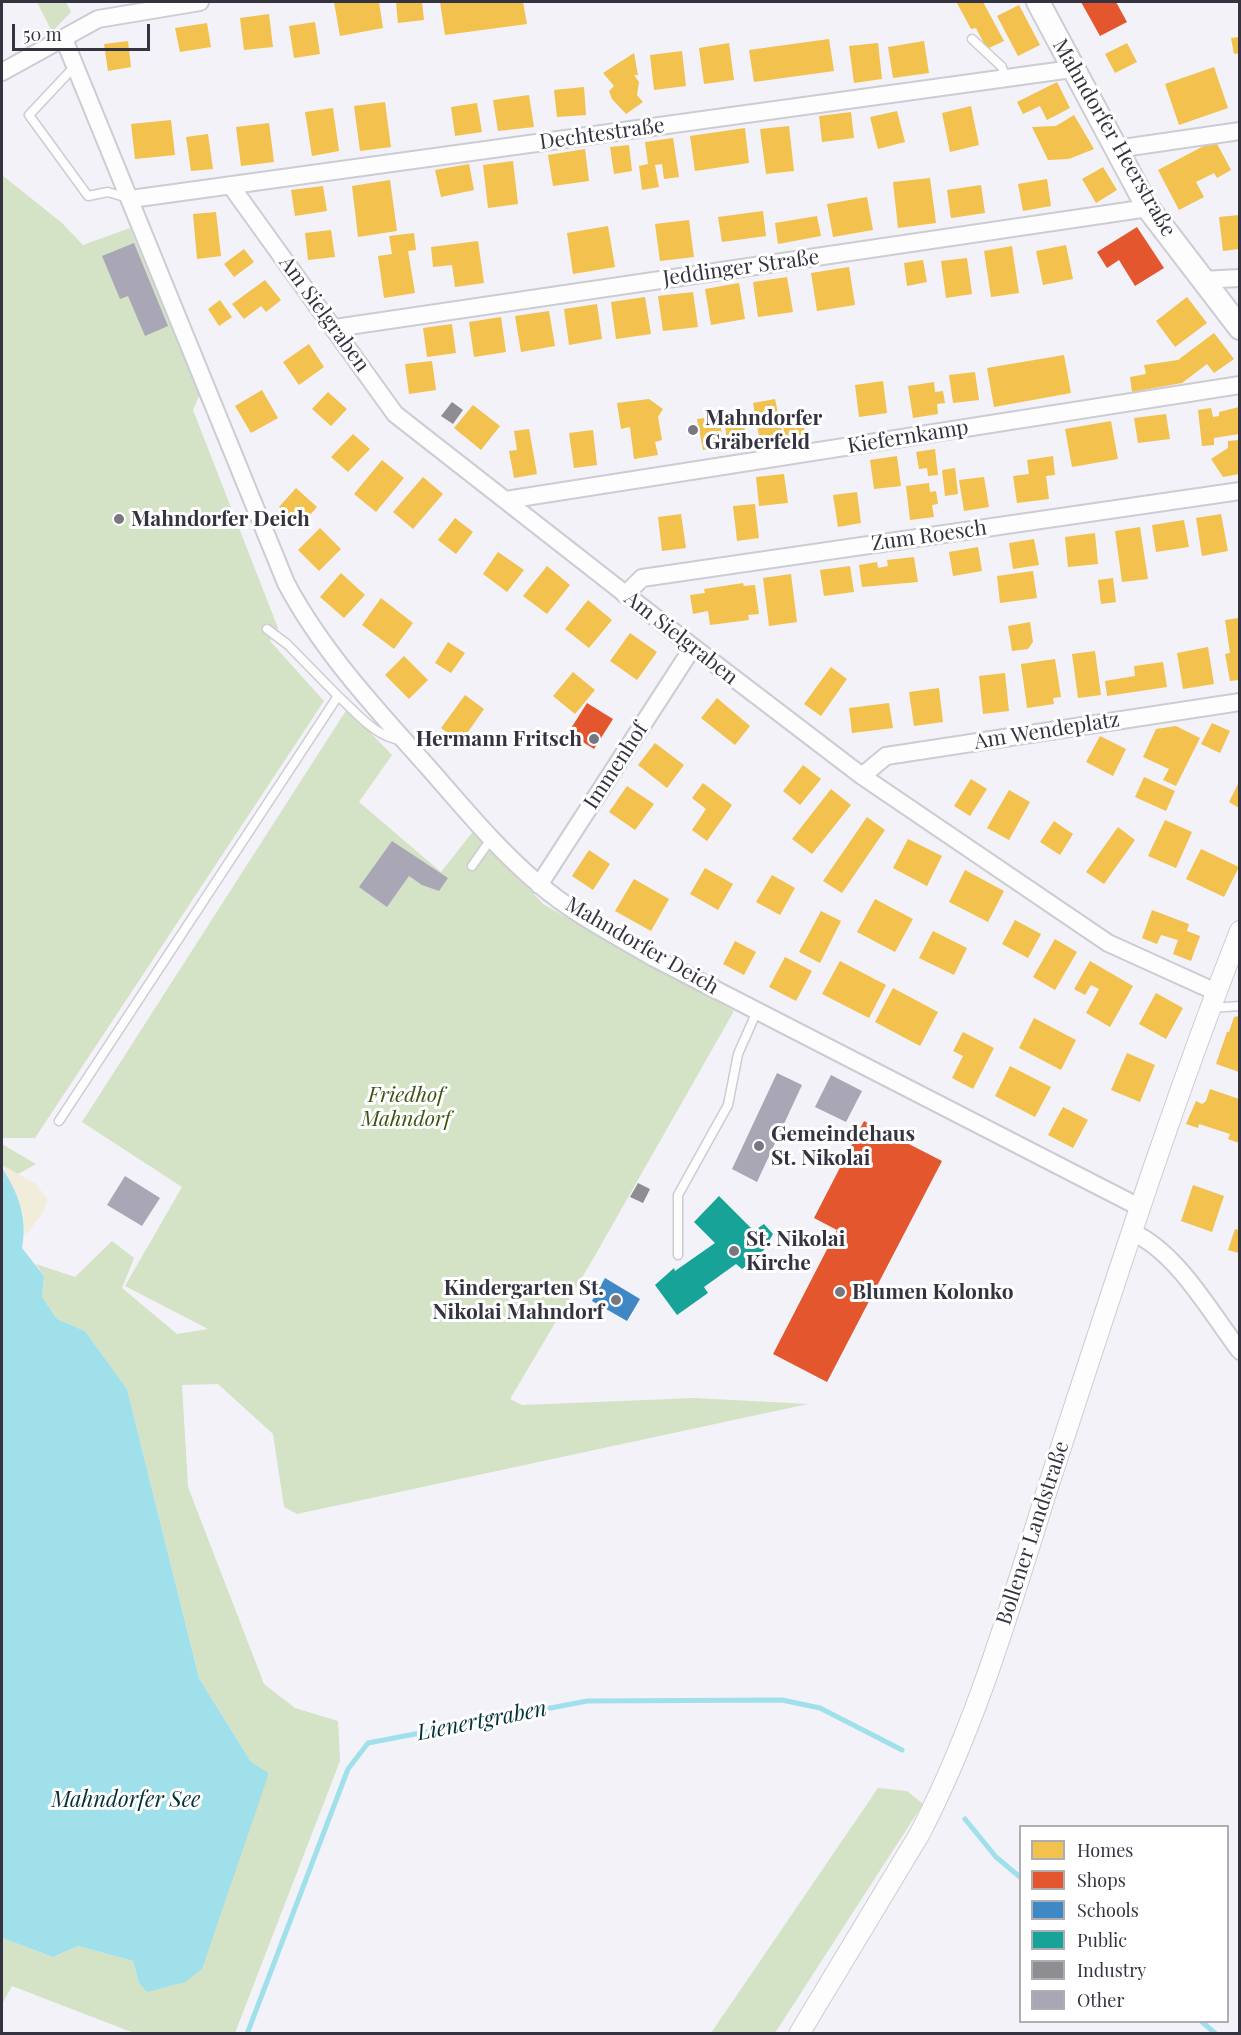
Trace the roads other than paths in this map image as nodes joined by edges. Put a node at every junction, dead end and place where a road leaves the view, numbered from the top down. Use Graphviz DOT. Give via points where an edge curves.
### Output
graph roads {
  1 [pos="200,2"];
  2 [pos="1038,2"];
  3 [pos="64,39"];
  4 [pos="972,39"];
  5 [pos="75,66"];
  6 [pos="1072,69"];
  7 [pos="2,72"];
  8 [pos="1005,78"];
  9 [pos="1239,131"];
  10 [pos="1116,149"];
  11 [pos="231,186"];
  12 [pos="131,199"];
  13 [pos="1148,208"];
  14 [pos="1239,278"];
  15 [pos="1201,280"];
  16 [pos="1239,327"];
  17 [pos="335,328"];
  18 [pos="1239,385"];
  19 [pos="1239,491"];
  20 [pos="506,500"];
  21 [pos="625,595"];
  22 [pos="267,629"];
  23 [pos="693,647"];
  24 [pos="338,696"];
  25 [pos="1239,702"];
  26 [pos="404,740"];
  27 [pos="862,776"];
  28 [pos="491,838"];
  29 [pos="472,866"];
  30 [pos="540,885"];
  31 [pos="1239,932"];
  32 [pos="1213,1000"];
  33 [pos="1239,1006"];
  34 [pos="758,1010"];
  35 [pos="59,1121"];
  36 [pos="1141,1208"];
  37 [pos="1132,1232"];
  38 [pos="678,1255"];
  39 [pos="1239,1352"];
  40 [pos="799,2034"];
  1 -- 3 [label="street" via="98,19"];
  2 -- 6 [label="main road, Mahndorfer Heerstraße"];
  3 -- 5 [label="street, Mahndorfer Deich"];
  3 -- 7 [label="street"];
  4 -- 8 [label="lane" via="1002,67"];
  5 -- 12 [label="street, Mahndorfer Deich"];
  5 -- 12 [label="lane" via="29,115 88,196 108,192"];
  6 -- 8 [label="street, Dechtestraße"];
  6 -- 10 [label="main road, Mahndorfer Heerstraße"];
  8 -- 11 [label="street, Dechtestraße"];
  9 -- 10 [label="street"];
  10 -- 13 [label="main road, Mahndorfer Heerstraße"];
  11 -- 12 [label="street, Dechtestraße"];
  11 -- 17 [label="street, Am Sielgraben"];
  12 -- 26 [label="street, Mahndorfer Deich" via="286,583 305,620"];
  13 -- 15 [label="main road, Mahndorfer Heerstraße"];
  13 -- 17 [label="street, Jeddinger Straße"];
  14 -- 15 [label="street"];
  15 -- 16 [label="main road, Mahndorfer Heerstraße"];
  17 -- 20 [label="street, Am Sielgraben" via="395,414"];
  18 -- 20 [label="street, Kiefernkamp"];
  19 -- 21 [label="street, Zum Roesch" via="642,578"];
  20 -- 21 [label="street, Am Sielgraben"];
  21 -- 23 [label="street, Am Sielgraben"];
  22 -- 24 [label="lane"];
  23 -- 27 [label="street, Am Sielgraben"];
  23 -- 30 [label="street, Immenhof"];
  24 -- 26 [label="lane" via="369,725 389,738"];
  24 -- 35 [label="lane"];
  25 -- 27 [label="street, Am Wendeplatz" via="886,756"];
  26 -- 28 [label="street, Mahndorfer Deich"];
  27 -- 32 [label="street, Am Sielgraben" via="1108,943"];
  28 -- 29 [label="lane"];
  28 -- 30 [label="street, Mahndorfer Deich"];
  30 -- 34 [label="street, Mahndorfer Deich" via="582,916 654,958"];
  31 -- 32 [label="street, Bollener Landstraße"];
  32 -- 33 [label="lane"];
  32 -- 36 [label="street, Bollener Landstraße"];
  34 -- 36 [label="street, Mahndorfer Deich"];
  34 -- 38 [label="lane" via="738,1054 728,1105 678,1195"];
  36 -- 37 [label="street, Bollener Landstraße"];
  37 -- 39 [label="street" via="1166,1253"];
  37 -- 40 [label="street, Bollener Landstraße" via="962,1741 919,1835"];
}
